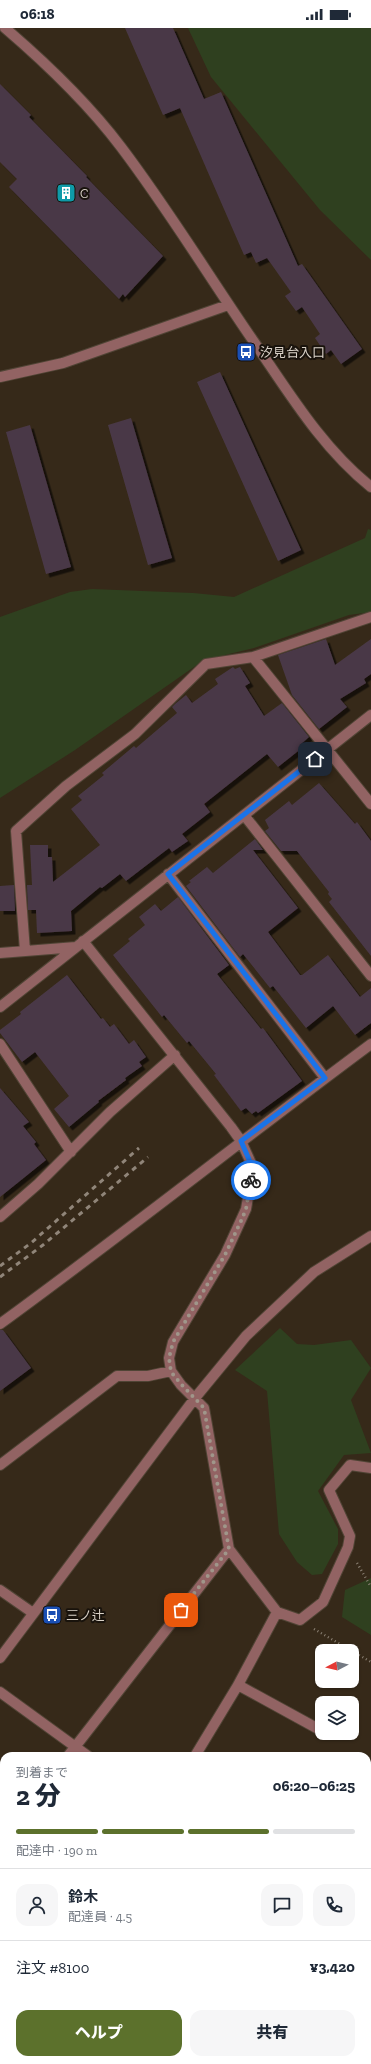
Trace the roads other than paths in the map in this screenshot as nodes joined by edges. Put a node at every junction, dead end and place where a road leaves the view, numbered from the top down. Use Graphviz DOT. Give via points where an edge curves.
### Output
graph roads {
  1 [pos="5,28"];
  2 [pos="228,305"];
  3 [pos="0,378"];
  4 [pos="371,487"];
  5 [pos="371,616"];
  6 [pos="253,657"];
  7 [pos="371,716"];
  8 [pos="327,750"];
  9 [pos="371,804"];
  10 [pos="244,815"];
  11 [pos="168,874"];
  12 [pos="79,944"];
  13 [pos="25,951"];
  14 [pos="0,953"];
  15 [pos="371,976"];
  16 [pos="0,1007"];
  17 [pos="0,1044"];
  18 [pos="371,1044"];
  19 [pos="175,1055"];
  20 [pos="325,1078"];
  21 [pos="241,1141"];
  22 [pos="71,1152"];
  23 [pos="0,1217"];
  24 [pos="371,1236"];
  25 [pos="0,1324"];
  26 [pos="171,1372"];
  27 [pos="195,1398"];
  28 [pos="0,1465"];
  29 [pos="371,1468"];
  30 [pos="229,1549"];
  31 [pos="0,1590"];
  32 [pos="277,1612"];
  33 [pos="33,1613"];
  34 [pos="0,1658"];
  35 [pos="238,1685"];
  36 [pos="0,1692"];
  37 [pos="315,1727"];
  38 [pos="75,1746"];
  39 [pos="71,1752"];
  40 [pos="83,1752"];
  41 [pos="197,1752"];
  1 -- 2 [label="street" via="43,60 120,146"];
  2 -- 3 [label="street" via="63,363"];
  2 -- 4 [label="street" via="321,438"];
  5 -- 6 [label="street"];
  6 -- 8 [label="street"];
  6 -- 13 [label="street" via="206,664 135,734 66,786 16,831"];
  7 -- 8 [label="street"];
  8 -- 9 [label="street"];
  8 -- 10 [label="street"];
  10 -- 11 [label="street"];
  10 -- 15 [label="street"];
  11 -- 12 [label="street"];
  11 -- 20 [label="street"];
  12 -- 13 [label="street"];
  12 -- 16 [label="street"];
  12 -- 19 [label="street"];
  13 -- 14 [label="street"];
  17 -- 22 [label="street"];
  18 -- 20 [label="street"];
  19 -- 21 [label="street"];
  19 -- 22 [label="street" via="110,1112"];
  20 -- 21 [label="street"];
  21 -- 25 [label="street" via="104,1248"];
  21 -- 26 [label="street" via="251,1164 246,1209 225,1255 173,1342 169,1358"];
  22 -- 23 [label="street"];
  24 -- 27 [label="street" via="314,1272 246,1336"];
  26 -- 27 [label="street"];
  26 -- 28 [label="street" via="148,1376 117,1376"];
  27 -- 30 [label="street" via="204,1408"];
  27 -- 33 [label="street"];
  29 -- 32 [label="street" via="350,1465 329,1490 350,1536 348,1547 324,1602 300,1620"];
  30 -- 32 [label="street"];
  30 -- 38 [label="street"];
  31 -- 33 [label="street"];
  32 -- 35 [label="street"];
  33 -- 34 [label="street"];
  35 -- 37 [label="street"];
  35 -- 41 [label="street"];
  36 -- 38 [label="street"];
  38 -- 39 [label="street"];
  38 -- 40 [label="street"];
}
